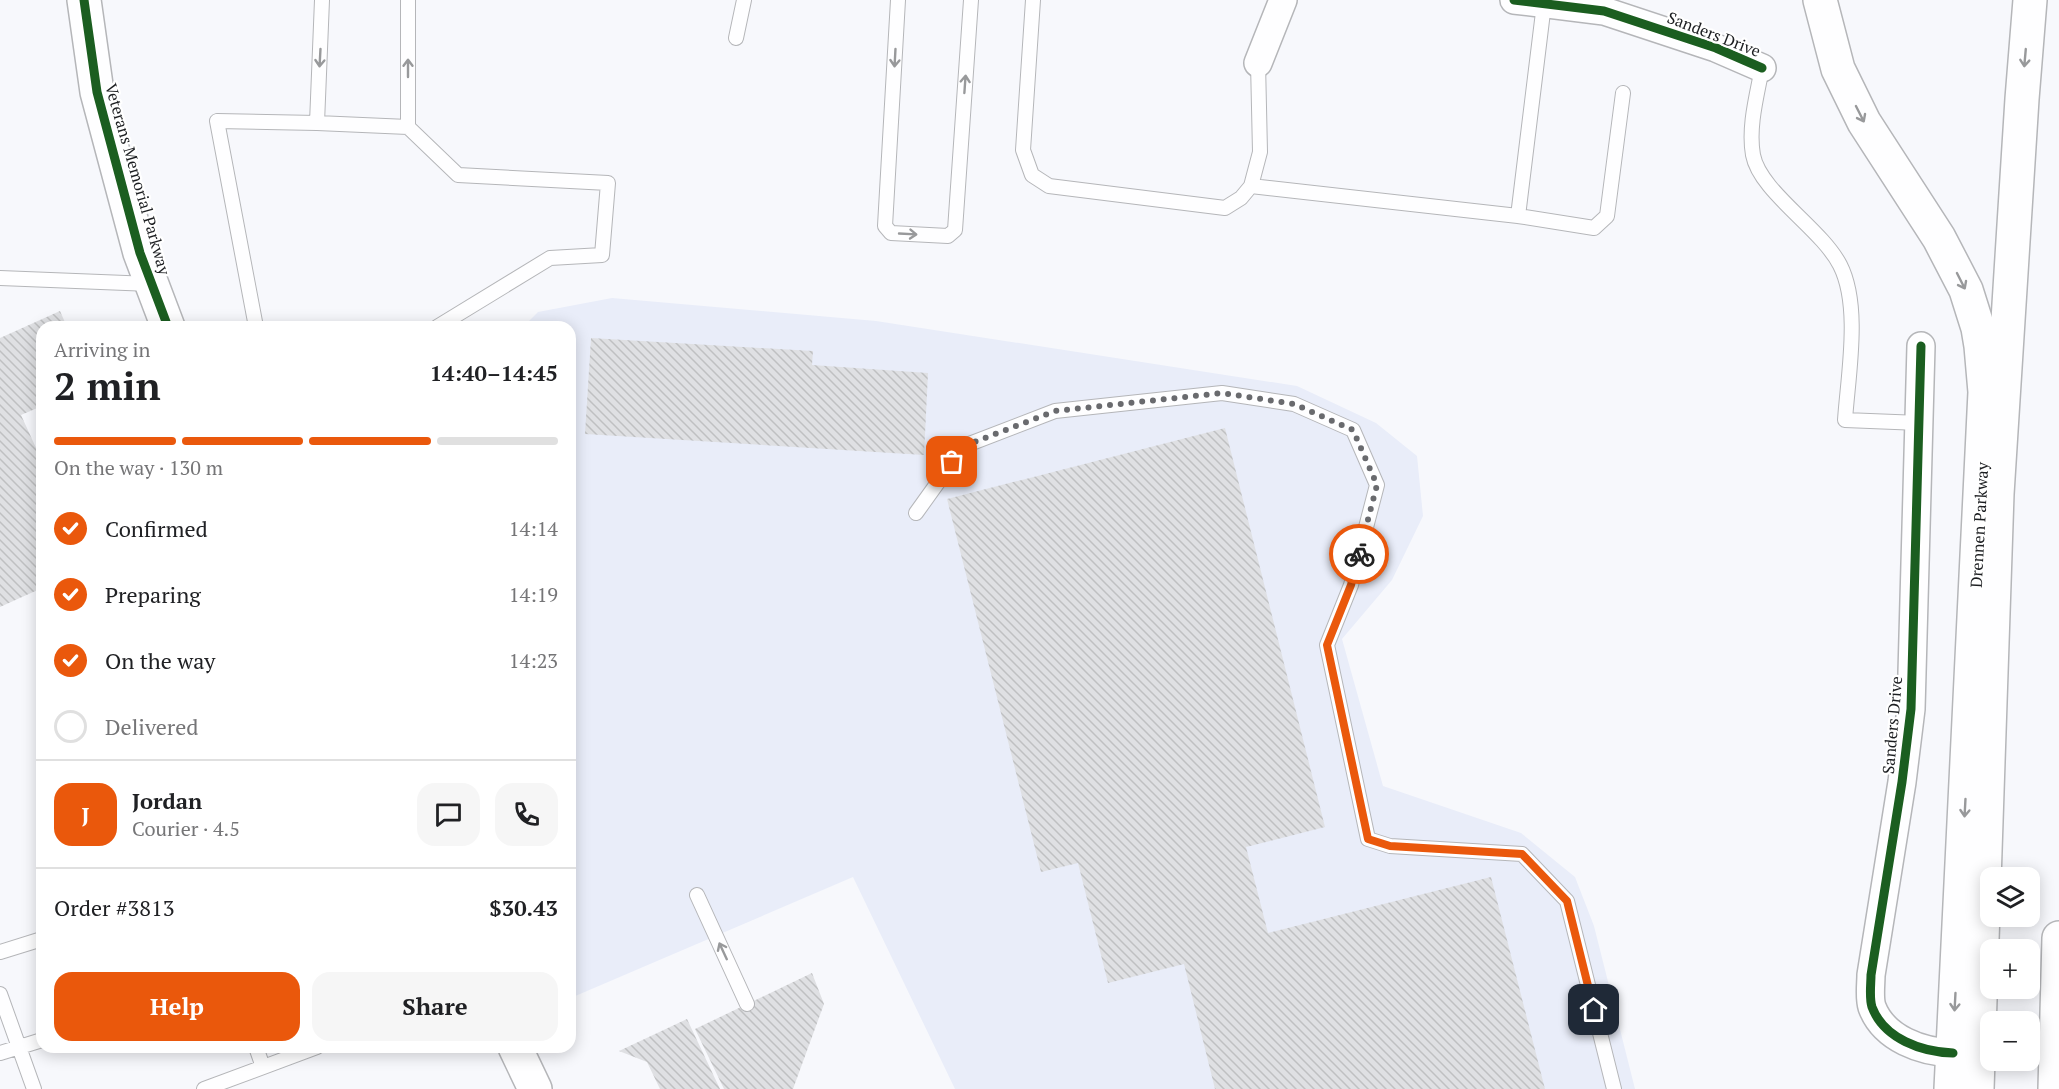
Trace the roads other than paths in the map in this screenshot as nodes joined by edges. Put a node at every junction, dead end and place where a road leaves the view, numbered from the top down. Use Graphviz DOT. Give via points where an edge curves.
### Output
graph roads {
  1 [pos="84,0"];
  2 [pos="322,0"];
  3 [pos="408,0"];
  4 [pos="744,0"];
  5 [pos="898,0"];
  6 [pos="971,0"];
  7 [pos="1033,0"];
  8 [pos="1283,0"];
  9 [pos="1514,0"];
  10 [pos="1820,0"];
  11 [pos="1835,0"];
  12 [pos="2030,0"];
  13 [pos="1544,4"];
  14 [pos="736,38"];
  15 [pos="1258,63"];
  16 [pos="1762,68"];
  17 [pos="1838,69"];
  18 [pos="1623,93"];
  19 [pos="317,123"];
  20 [pos="408,126"];
  21 [pos="1251,186"];
  22 [pos="1518,216"];
  23 [pos="0,278"];
  24 [pos="152,284"];
  25 [pos="166,321"];
  26 [pos="255,321"];
  27 [pos="446,321"];
  28 [pos="1921,346"];
  29 [pos="1920,423"];
  30 [pos="916,513"];
  31 [pos="696,895"];
  32 [pos="2059,938"];
  33 [pos="36,941"];
  34 [pos="0,952"];
  35 [pos="0,994"];
  36 [pos="747,1004"];
  37 [pos="36,1042"];
  38 [pos="19,1047"];
  39 [pos="0,1053"];
  40 [pos="258,1053"];
  41 [pos="301,1053"];
  42 [pos="518,1053"];
  43 [pos="1953,1053"];
  44 [pos="263,1067"];
  45 [pos="34,1089"];
  46 [pos="204,1089"];
  47 [pos="535,1089"];
  48 [pos="1614,1089"];
  49 [pos="1951,1089"];
  50 [pos="1977,1089"];
  51 [pos="2055,1089"];
  1 -- 24 [label="main road, Veterans Memorial Parkway" via="97,92"];
  2 -- 19 [label="lane, one-way"];
  20 -- 3 [label="lane, one-way"];
  4 -- 14 [label="lane"];
  5 -- 6 [label="lane, one-way" via="885,226 891,233 948,236 955,230"];
  7 -- 21 [label="lane" via="1023,150 1032,175 1049,186 1225,208"];
  8 -- 15 [label="street"];
  9 -- 13 [label="street, Sanders Drive"];
  10 -- 17 [label="main road, Drennen Parkway"];
  11 -- 17 [label="main road"];
  12 -- 50 [label="main road, one-way" via="1997,494"];
  13 -- 16 [label="street, Sanders Drive" via="1604,11 1716,48"];
  13 -- 22 [label="lane"];
  15 -- 21 [label="lane" via="1260,152"];
  16 -- 29 [label="lane" via="1753,124 1753,155 1764,181 1818,234 1840,265 1850,290 1845,420"];
  17 -- 43 [label="main road, Drennen Parkway, one-way" via="1864,122 1945,249 1966,290 1981,346 1984,404"];
  18 -- 22 [label="lane" via="1607,216 1594,228"];
  19 -- 20 [label="lane"];
  19 -- 26 [label="lane" via="217,122"];
  20 -- 27 [label="lane" via="458,175 608,183 602,255 550,258"];
  21 -- 22 [label="lane"];
  23 -- 24 [label="lane"];
  24 -- 25 [label="main road, Veterans Memorial Parkway"];
  28 -- 29 [label="street, Sanders Drive"];
  29 -- 43 [label="street, Sanders Drive" via="1911,709 1871,975 1872,1006 1896,1037 1926,1050"];
  30 -- 48 [label="lane" via="964,446 1055,411 1222,393 1294,404 1353,430 1377,485 1351,585 1327,645 1368,839 1390,846 1522,854 1567,901"];
  36 -- 31 [label="lane, one-way"];
  32 -- 51 [label="main road"];
  33 -- 34 [label="lane"];
  35 -- 38 [label="lane"];
  37 -- 38 [label="lane"];
  38 -- 39 [label="lane"];
  38 -- 45 [label="lane"];
  40 -- 44 [label="lane"];
  41 -- 44 [label="lane"];
  42 -- 47 [label="main road"];
  43 -- 49 [label="main road, Drennen Parkway"];
  44 -- 46 [label="lane"];
}
